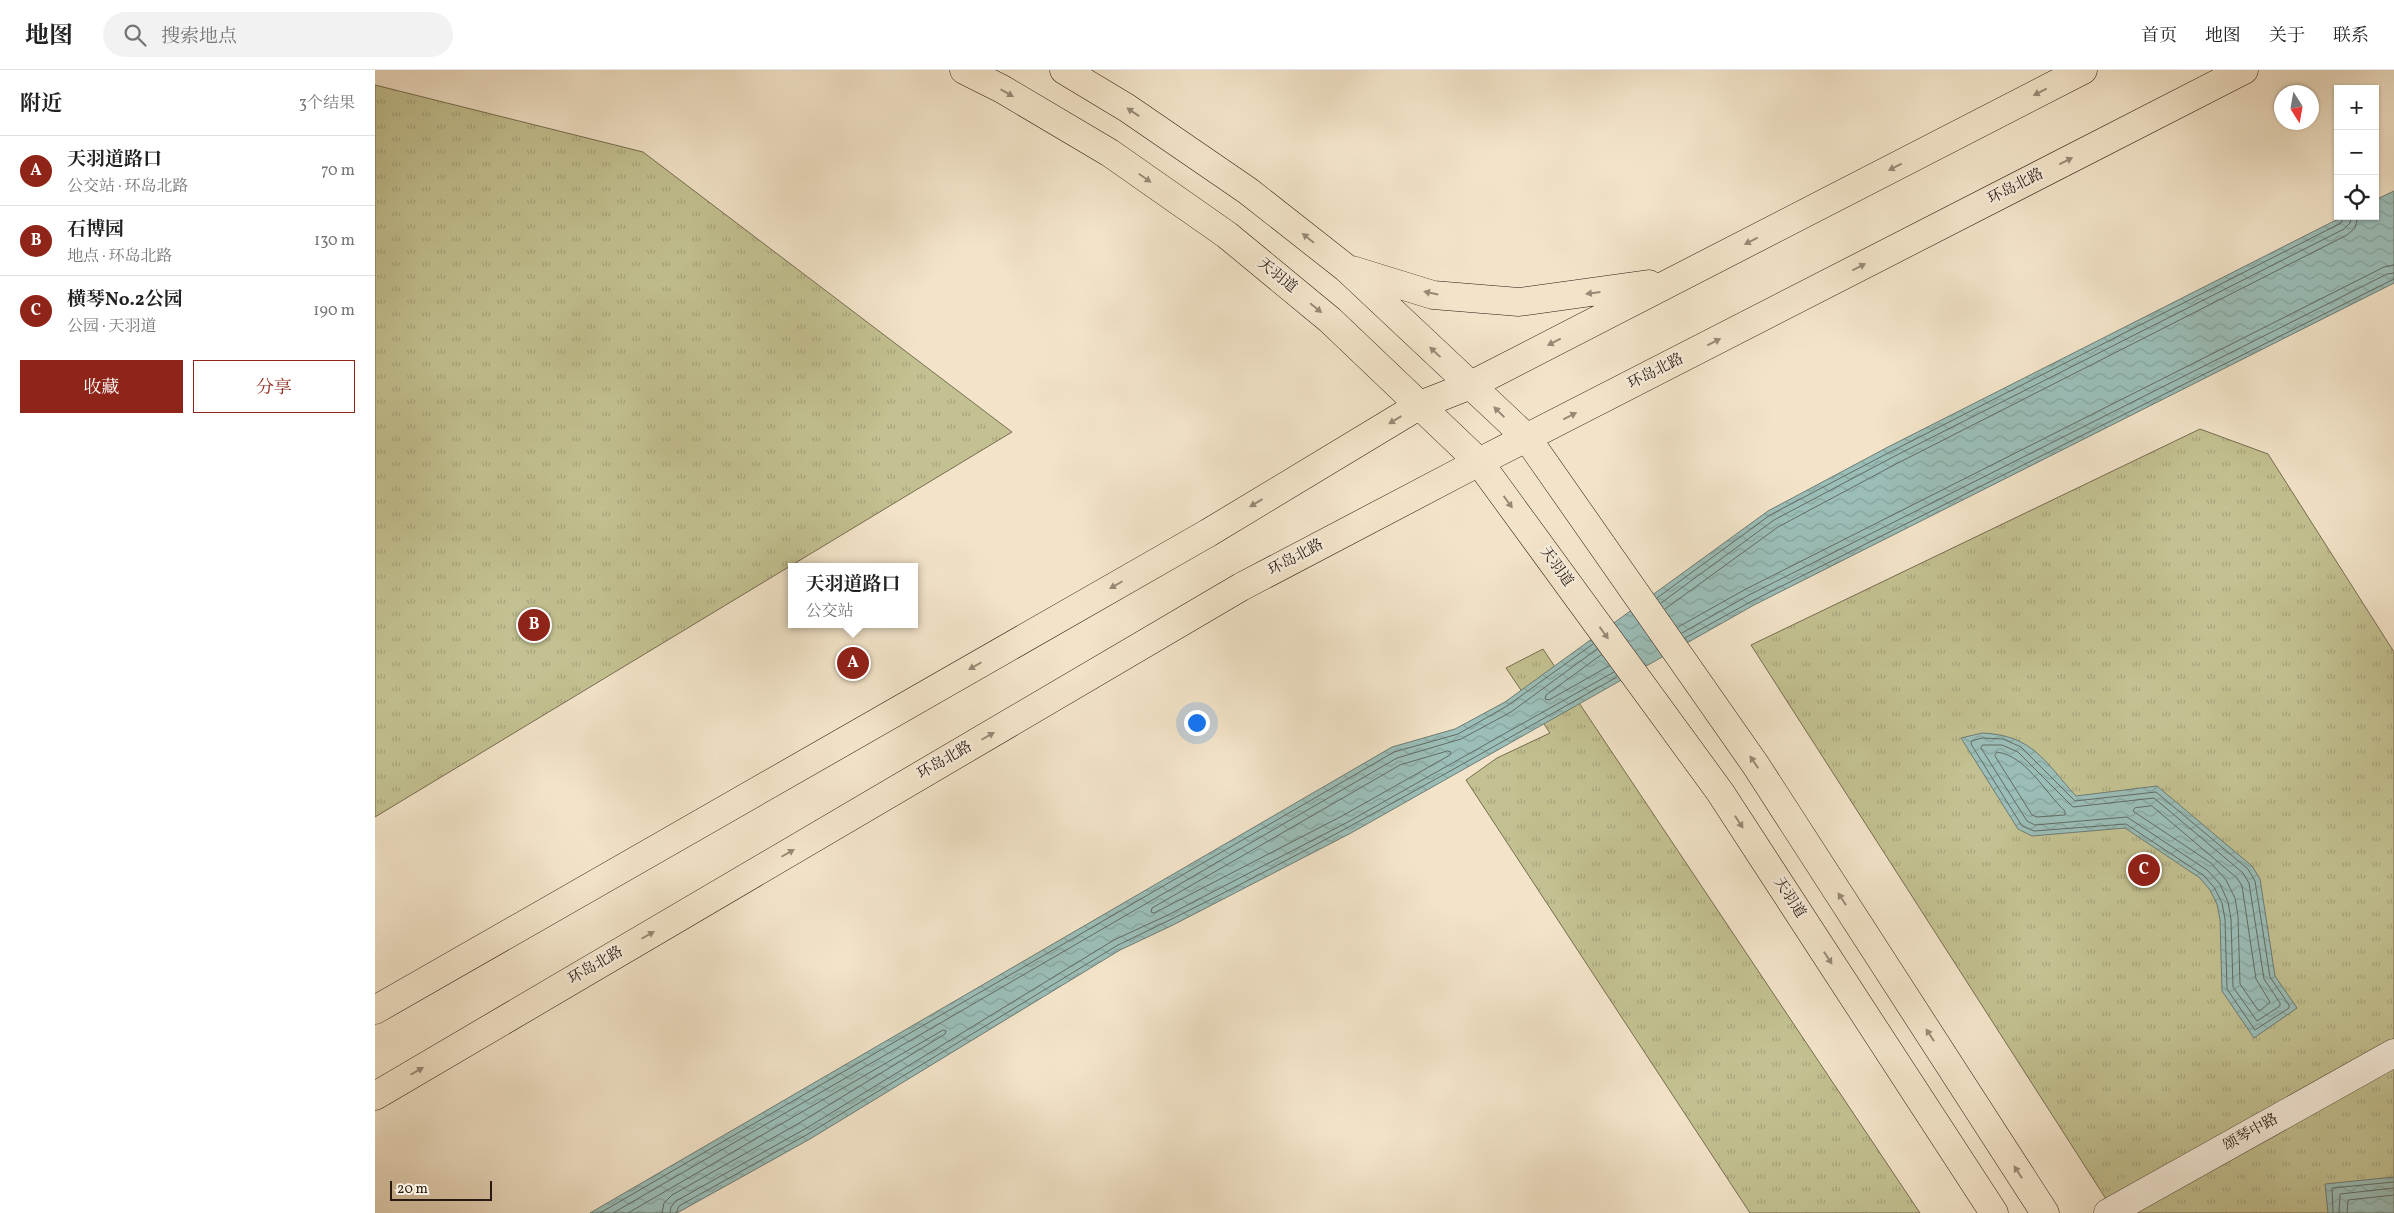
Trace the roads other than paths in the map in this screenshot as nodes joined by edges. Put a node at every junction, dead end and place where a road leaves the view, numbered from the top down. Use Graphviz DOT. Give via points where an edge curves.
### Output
graph roads {
  1 [pos="964,70"];
  2 [pos="1063,70"];
  3 [pos="2083,70"];
  4 [pos="2244,70"];
  5 [pos="1346,268"];
  6 [pos="1675,279"];
  7 [pos="1471,385"];
  8 [pos="1419,405"];
  9 [pos="1527,438"];
  10 [pos="1479,462"];
  11 [pos="375,1010"];
  12 [pos="2394,1053"];
  13 [pos="375,1096"];
  14 [pos="1994,1213"];
  15 [pos="2045,1213"];
  16 [pos="2108,1213"];
  1 -- 8 [label="main road, 天羽道, one-way" via="1110,153 1227,236 1330,320"];
  5 -- 2 [label="main road, one-way" via="1248,190 1127,108"];
  3 -- 6 [label="main road, one-way"];
  9 -- 4 [label="main road, 环岛北路, one-way"];
  6 -- 5 [label="main road, one-way" via="1519,302 1433,295"];
  7 -- 5 [label="main road, one-way"];
  6 -- 7 [label="main road, one-way"];
  7 -- 8 [label="main road"];
  9 -- 7 [label="main road, one-way"];
  8 -- 10 [label="main road, 天羽道"];
  8 -- 11 [label="main road, one-way" via="1199,538"];
  9 -- 10 [label="main road, 环岛北路"];
  15 -- 9 [label="main road, one-way" via="1755,764"];
  13 -- 10 [label="main road, 环岛北路, one-way" via="1241,587"];
  10 -- 14 [label="main road, 天羽道, one-way" via="1720,792"];
  12 -- 16 [label="street, 颂琴中路"];
}
